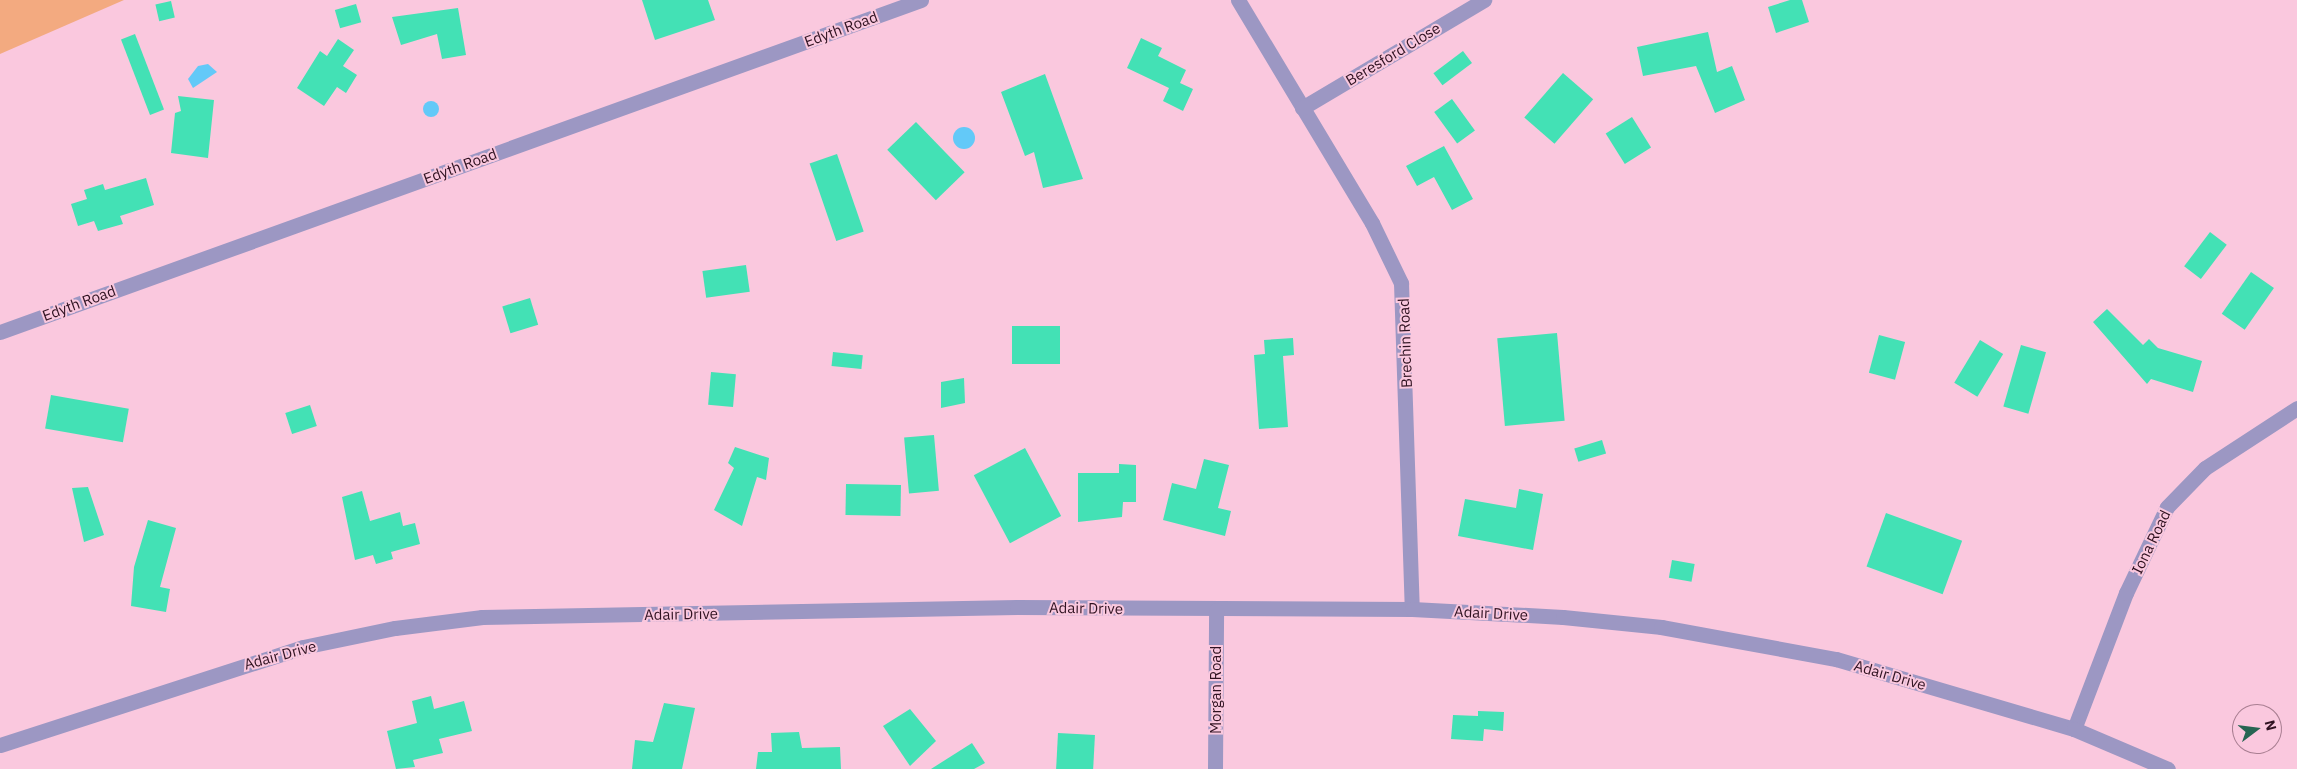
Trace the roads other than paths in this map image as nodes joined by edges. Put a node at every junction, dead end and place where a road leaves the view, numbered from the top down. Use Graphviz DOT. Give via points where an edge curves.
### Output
graph roads {
  1 [pos="921,0"];
  2 [pos="1238,0"];
  3 [pos="1484,0"];
  4 [pos="1302,108"];
  5 [pos="0,332"];
  6 [pos="2297,408"];
  7 [pos="1216,610"];
  8 [pos="1412,610"];
  9 [pos="2074,729"];
  10 [pos="0,745"];
  11 [pos="1215,769"];
  12 [pos="2168,769"];
  1 -- 5 [label="street, Edyth Road"];
  2 -- 4 [label="street, Brechin Road"];
  3 -- 4 [label="street, Beresford Close"];
  4 -- 8 [label="street, Brechin Road" via="1372,223 1401,283"];
  6 -- 9 [label="street, Iona Road" via="2205,468 2167,507 2126,592"];
  7 -- 8 [label="street, Adair Drive"];
  7 -- 10 [label="street, Adair Drive" via="1017,607 482,617 395,628 303,647"];
  7 -- 11 [label="street, Morgan Road"];
  8 -- 9 [label="street, Adair Drive" via="1563,617 1680,631 1836,659"];
  9 -- 12 [label="street, Adair Drive"];
}
